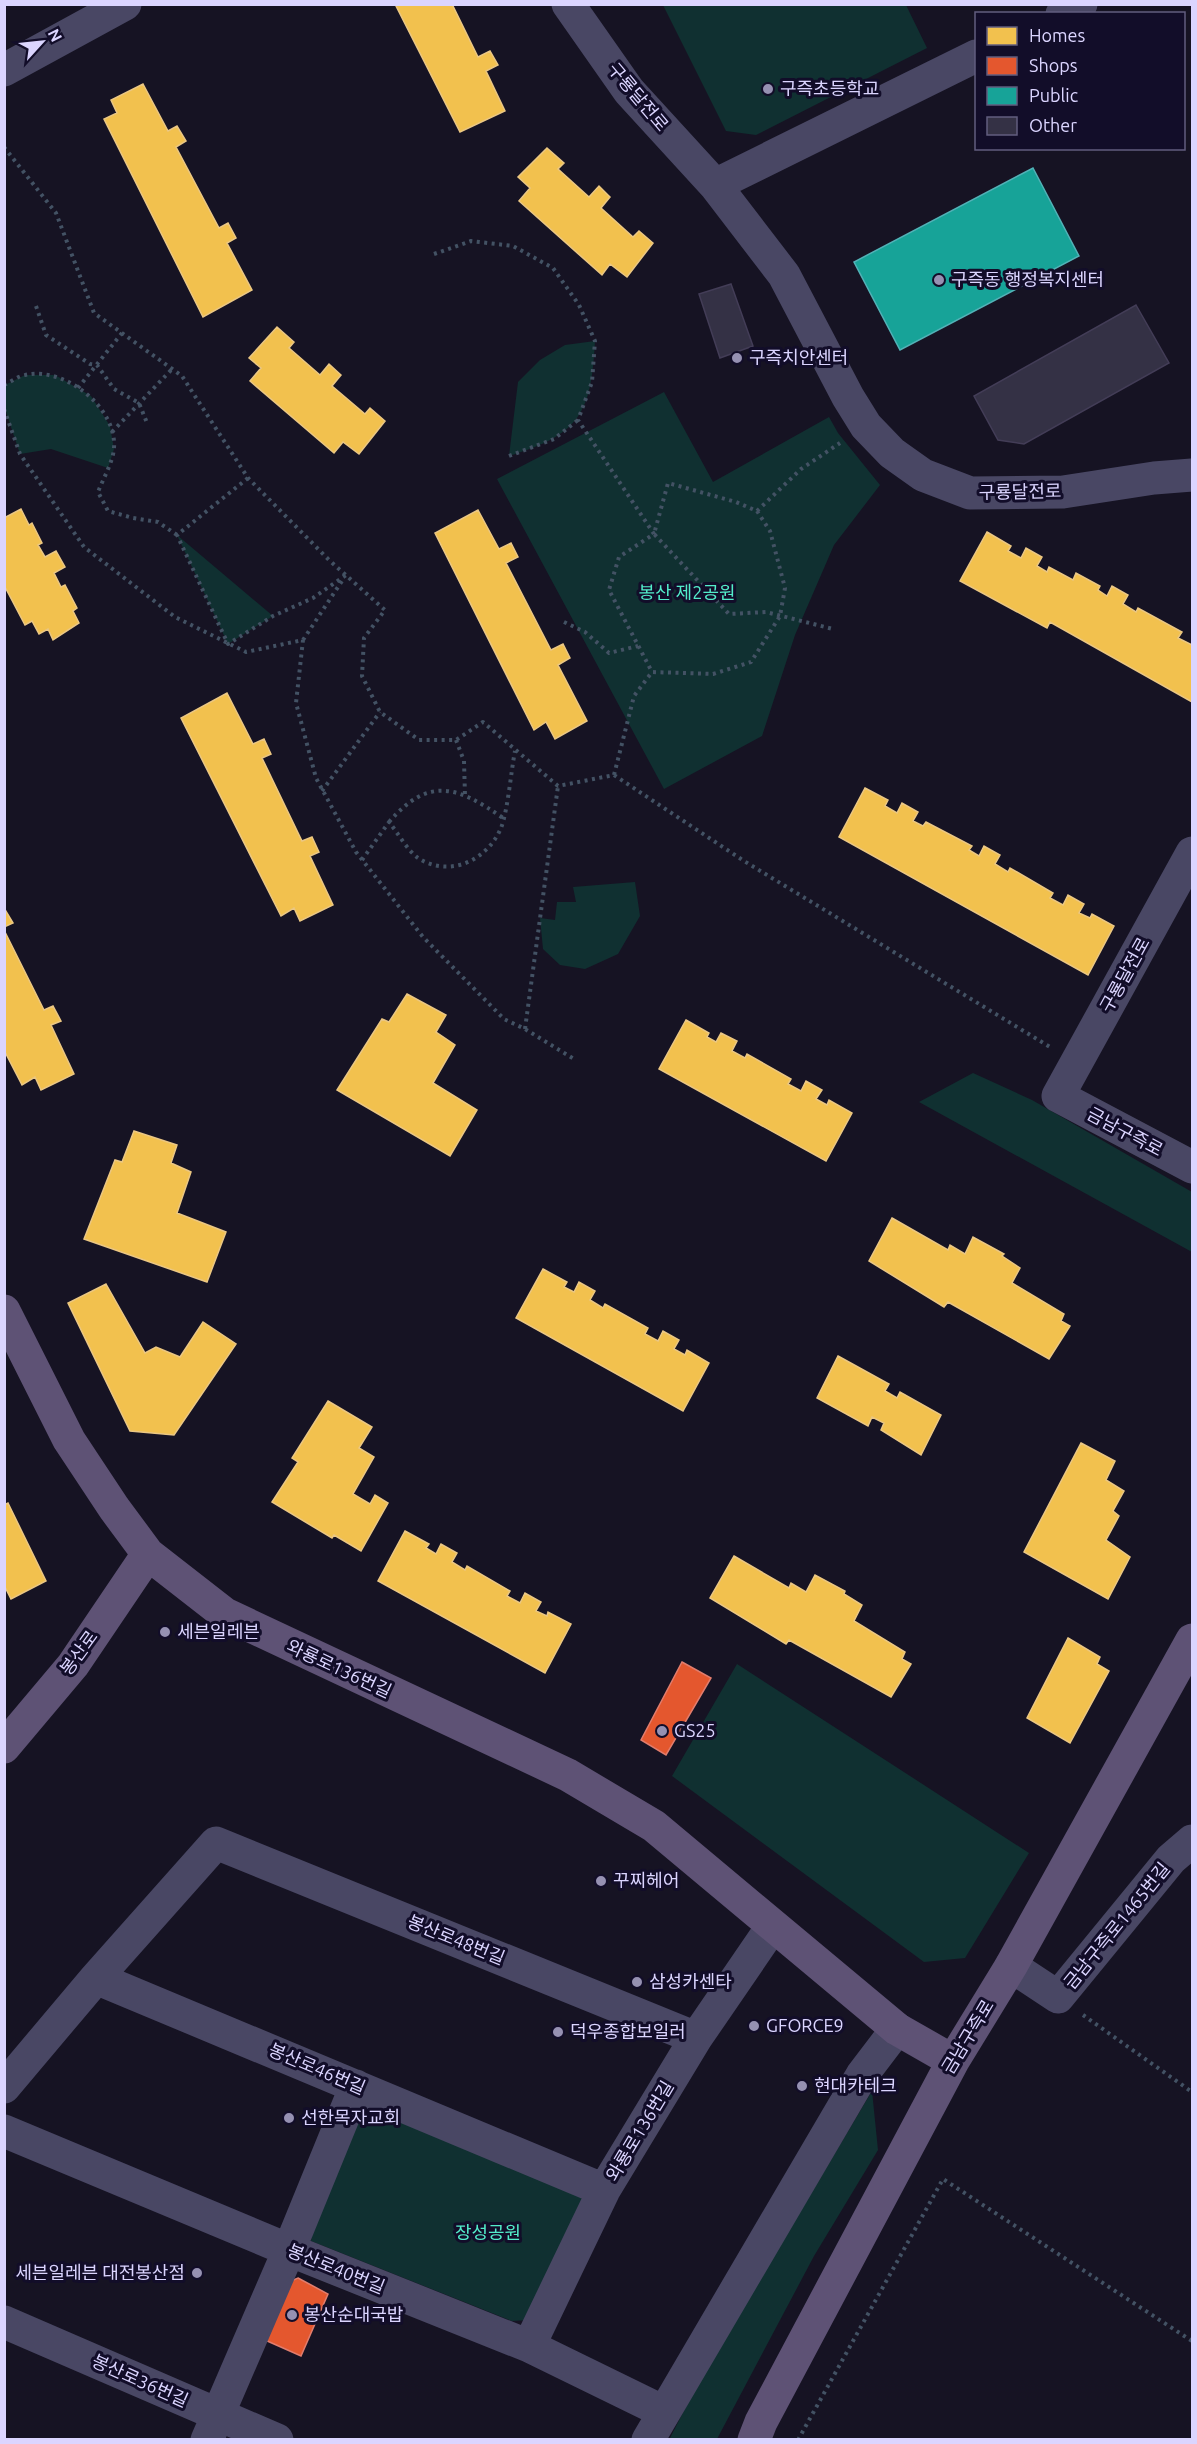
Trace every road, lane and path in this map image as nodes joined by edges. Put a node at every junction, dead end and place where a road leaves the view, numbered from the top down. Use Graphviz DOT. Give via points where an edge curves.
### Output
graph roads {
  1 [pos="125,4"];
  2 [pos="568,4"];
  3 [pos="1081,4"];
  4 [pos="1066,12"];
  5 [pos="975,56"];
  6 [pos="4,70"];
  7 [pos="4,147"];
  8 [pos="715,185"];
  9 [pos="434,254"];
  10 [pos="36,306"];
  11 [pos="122,333"];
  12 [pos="97,365"];
  13 [pos="172,369"];
  14 [pos="4,386"];
  15 [pos="78,388"];
  16 [pos="139,403"];
  17 [pos="4,408"];
  18 [pos="578,420"];
  19 [pos="147,423"];
  20 [pos="866,426"];
  21 [pos="112,432"];
  22 [pos="509,456"];
  23 [pos="1192,475"];
  24 [pos="248,478"];
  25 [pos="757,511"];
  26 [pos="654,534"];
  27 [pos="177,535"];
  28 [pos="346,575"];
  29 [pos="780,616"];
  30 [pos="564,622"];
  31 [pos="833,629"];
  32 [pos="303,640"];
  33 [pos="228,644"];
  34 [pos="638,646"];
  35 [pos="652,672"];
  36 [pos="380,712"];
  37 [pos="456,741"];
  38 [pos="515,750"];
  39 [pos="614,775"];
  40 [pos="558,786"];
  41 [pos="322,791"];
  42 [pos="465,796"];
  43 [pos="503,818"];
  44 [pos="389,822"];
  45 [pos="1192,853"];
  46 [pos="362,860"];
  47 [pos="525,1029"];
  48 [pos="1056,1050"];
  49 [pos="574,1059"];
  50 [pos="1058,1096"];
  51 [pos="1192,1167"];
  52 [pos="4,1311"];
  53 [pos="148,1554"];
  54 [pos="1192,1641"];
  55 [pos="4,1746"];
  56 [pos="1192,1841"];
  57 [pos="772,1927"];
  58 [pos="1011,1966"];
  59 [pos="96,1978"];
  60 [pos="1058,1998"];
  61 [pos="897,2029"];
  62 [pos="696,2038"];
  63 [pos="953,2061"];
  64 [pos="356,2086"];
  65 [pos="4,2087"];
  66 [pos="1192,2092"];
  67 [pos="4,2131"];
  68 [pos="604,2190"];
  69 [pos="289,2250"];
  70 [pos="4,2322"];
  71 [pos="1192,2341"];
  72 [pos="529,2346"];
  73 [pos="664,2412"];
  74 [pos="212,2427"];
  75 [pos="277,2439"];
  76 [pos="648,2439"];
  77 [pos="754,2439"];
  78 [pos="798,2439"];
  1 -- 6 [label="street"];
  2 -- 8 [label="street, 구룡달전로" via="629,91"];
  3 -- 4 [label="street"];
  5 -- 8 [label="street"];
  7 -- 11 [label="path" via="57,213 94,313"];
  8 -- 20 [label="street, 구룡달전로" via="784,275"];
  9 -- 18 [label="path" via="471,241 513,246 553,268 579,304 595,341 592,382"];
  10 -- 12 [label="path" via="46,334"];
  11 -- 12 [label="path"];
  11 -- 13 [label="path"];
  12 -- 15 [label="path"];
  12 -- 16 [label="path" via="114,389"];
  13 -- 16 [label="path"];
  13 -- 24 [label="path" via="182,376"];
  14 -- 15 [label="path" via="25,375 55,375"];
  15 -- 21 [label="path" via="92,396"];
  16 -- 19 [label="path"];
  16 -- 21 [label="path"];
  17 -- 33 [label="path" via="20,454 84,548 175,617"];
  18 -- 22 [label="path" via="554,439"];
  18 -- 26 [label="path"];
  20 -- 23 [label="street, 구룡달전로" via="892,453 923,475 970,493 1063,492"];
  20 -- 25 [label="path" via="801,469"];
  21 -- 27 [label="path" via="114,449 98,492 108,511 158,522"];
  24 -- 27 [label="path"];
  24 -- 28 [label="path"];
  25 -- 26 [label="path" via="668,483"];
  25 -- 29 [label="path" via="770,531 785,588"];
  26 -- 29 [label="path" via="729,614 766,612"];
  26 -- 34 [label="path" via="619,558 609,590"];
  27 -- 33 [label="path"];
  28 -- 32 [label="path"];
  28 -- 33 [label="path" via="313,598 273,616"];
  28 -- 36 [label="path" via="385,610 364,638 362,676"];
  29 -- 31 [label="path"];
  29 -- 35 [label="path" via="751,662 713,674"];
  30 -- 34 [label="path" via="585,632 609,652"];
  32 -- 33 [label="path" via="246,652"];
  32 -- 41 [label="path" via="296,703"];
  34 -- 35 [label="path"];
  35 -- 39 [label="path" via="634,696"];
  36 -- 37 [label="path" via="418,740"];
  36 -- 41 [label="path"];
  37 -- 38 [label="path" via="483,722"];
  37 -- 42 [label="path" via="464,761"];
  38 -- 40 [label="path"];
  38 -- 43 [label="path"];
  39 -- 40 [label="path"];
  39 -- 48 [label="path" via="744,861"];
  40 -- 47 [label="path"];
  41 -- 46 [label="path"];
  42 -- 43 [label="path"];
  42 -- 44 [label="path" via="453,791 427,792 405,804"];
  43 -- 44 [label="path" via="489,850 474,861 435,867 416,856"];
  44 -- 46 [label="path"];
  45 -- 50 [label="street, 구룡달전로"];
  46 -- 47 [label="path" via="423,937 504,1019"];
  47 -- 49 [label="path"];
  50 -- 51 [label="street, 금남구즉로"];
  52 -- 53 [label="main road, 와룡로136번길" via="69,1440"];
  53 -- 55 [label="main road, 봉산로" via="73,1665"];
  53 -- 57 [label="main road, 와룡로136번길" via="225,1614 568,1775 654,1826"];
  54 -- 58 [label="main road, 금남구즉로"];
  56 -- 60 [label="street, 금남구즉로1465번길" via="1171,1859"];
  57 -- 61 [label="main road, 와룡로136번길"];
  57 -- 62 [label="street, 와룡로136번길"];
  58 -- 60 [label="street, 금남구즉로1465번길"];
  58 -- 63 [label="main road, 금남구즉로"];
  59 -- 62 [label="street, 봉산로48번길" via="216,1843"];
  59 -- 64 [label="street, 봉산로46번길"];
  59 -- 65 [label="street"];
  60 -- 66 [label="path"];
  61 -- 63 [label="main road, 와룡로136번길"];
  61 -- 73 [label="street" via="862,2075"];
  62 -- 68 [label="street, 와룡로136번길"];
  63 -- 77 [label="main road, 금남구즉로"];
  64 -- 68 [label="street, 봉산로46번길"];
  64 -- 69 [label="street"];
  67 -- 69 [label="street, 봉산로40번길"];
  68 -- 72 [label="street, 와룡로136번길"];
  69 -- 72 [label="street, 봉산로40번길"];
  69 -- 74 [label="street"];
  70 -- 74 [label="street, 봉산로36번길"];
  71 -- 78 [label="path" via="943,2179"];
  72 -- 73 [label="street, 봉산로40번길"];
  73 -- 76 [label="street"];
  74 -- 75 [label="street, 봉산로36번길"];
}
